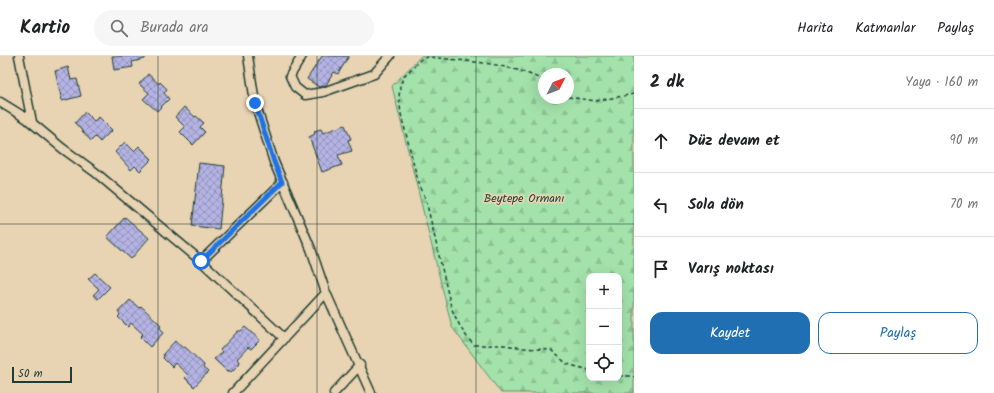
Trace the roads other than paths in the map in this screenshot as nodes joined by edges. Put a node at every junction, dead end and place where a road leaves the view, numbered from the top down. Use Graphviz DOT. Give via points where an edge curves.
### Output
graph roads {
  1 [pos="19,56"];
  2 [pos="248,56"];
  3 [pos="302,56"];
  4 [pos="390,56"];
  5 [pos="0,102"];
  6 [pos="32,122"];
  7 [pos="282,182"];
  8 [pos="201,261"];
  9 [pos="326,293"];
  10 [pos="284,338"];
  11 [pos="360,365"];
  12 [pos="233,393"];
  13 [pos="334,393"];
  14 [pos="371,393"];
  1 -- 6 [label="street"];
  2 -- 7 [label="street" via="255,103"];
  3 -- 4 [label="street" via="290,76 296,87 305,95 323,92 374,74"];
  5 -- 6 [label="street"];
  6 -- 8 [label="street"];
  7 -- 8 [label="street"];
  7 -- 9 [label="street" via="311,249"];
  8 -- 10 [label="street"];
  9 -- 10 [label="street"];
  9 -- 11 [label="street"];
  10 -- 12 [label="street"];
  11 -- 13 [label="street"];
  11 -- 14 [label="street"];
}
